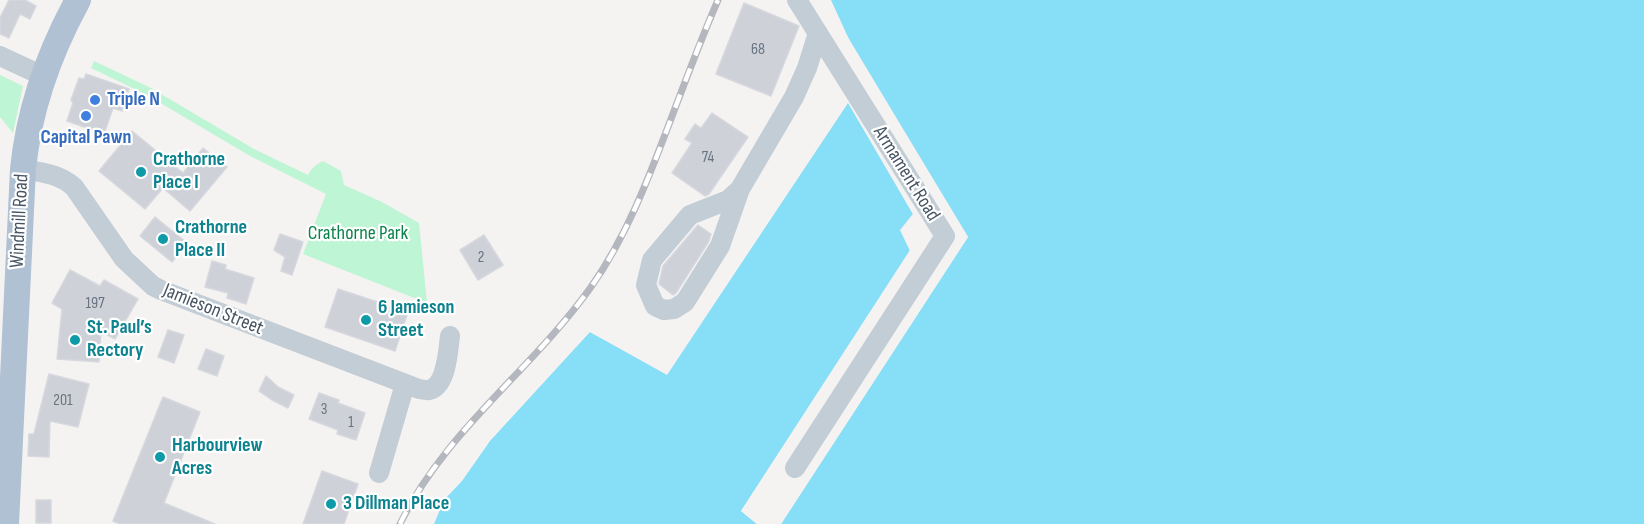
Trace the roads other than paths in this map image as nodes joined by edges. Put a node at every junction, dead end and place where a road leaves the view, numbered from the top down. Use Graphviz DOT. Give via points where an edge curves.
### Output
graph roads {
  1 [pos="78,0"];
  2 [pos="797,0"];
  3 [pos="818,33"];
  4 [pos="0,56"];
  5 [pos="43,76"];
  6 [pos="23,169"];
  7 [pos="740,189"];
  8 [pos="450,336"];
  9 [pos="408,384"];
  10 [pos="795,468"];
  11 [pos="379,473"];
  12 [pos="6,524"];
  1 -- 5 [label="main road, Windmill Road"];
  2 -- 3 [label="street, Armament Road"];
  3 -- 7 [label="street" via="794,97"];
  3 -- 10 [label="street, Armament Road" via="945,236"];
  4 -- 5 [label="street"];
  5 -- 6 [label="main road, Windmill Road"];
  6 -- 9 [label="street, Jamieson Street" via="44,172 74,187 124,259 153,286"];
  6 -- 12 [label="main road, Windmill Road"];
  7 -- 7 [label="street" via="720,246 686,302 674,309 655,306 646,285 652,260 690,215 728,200"];
  8 -- 9 [label="street" via="445,371 435,387 426,390"];
  9 -- 11 [label="street"];
}
